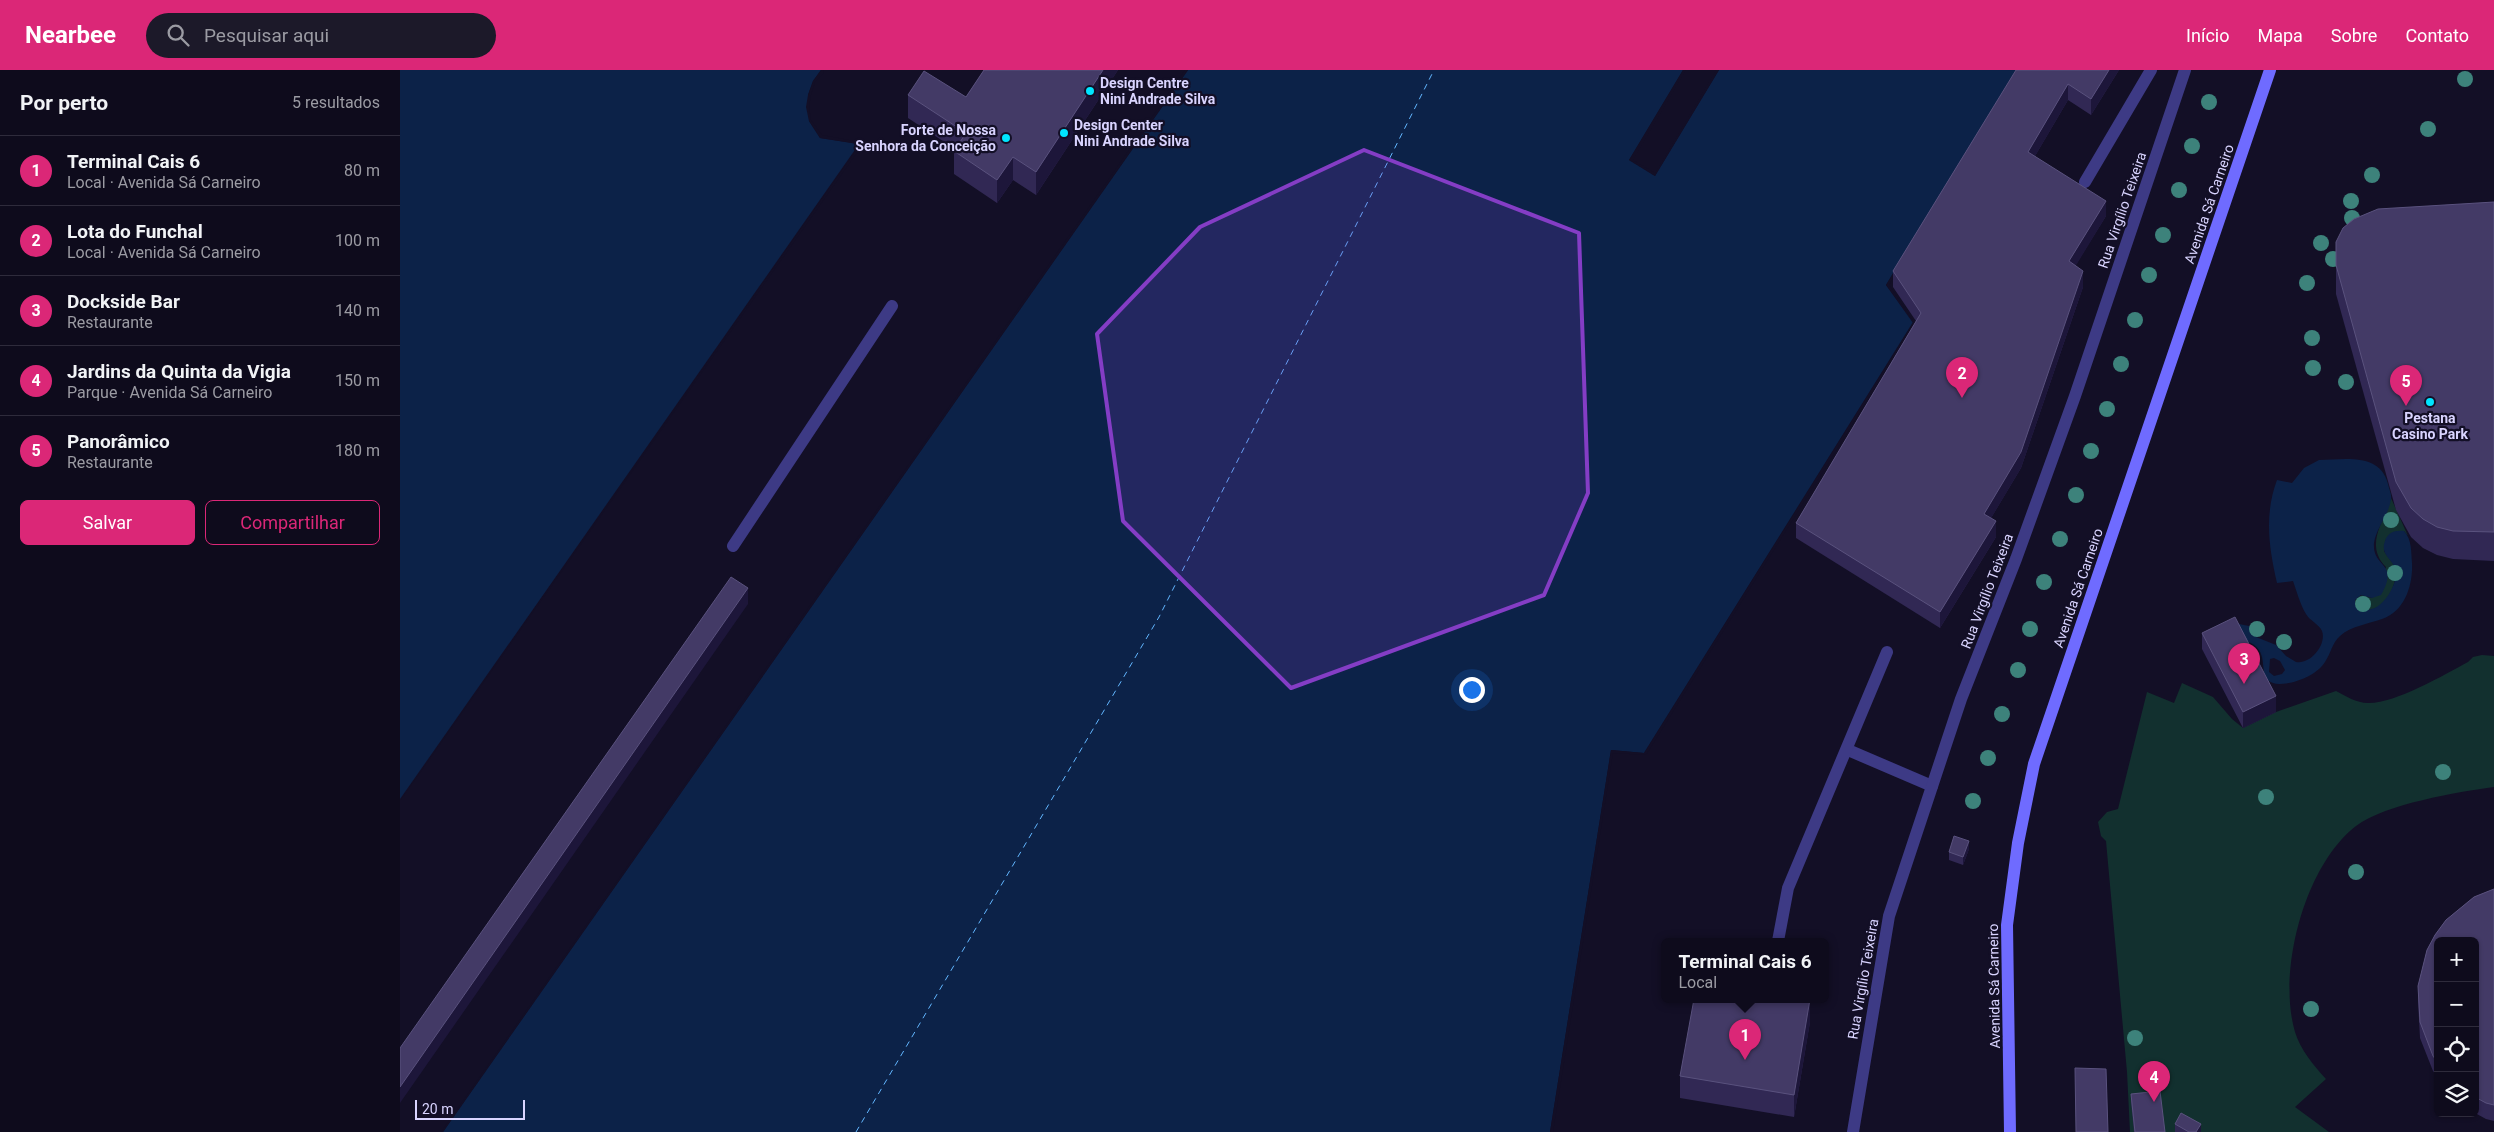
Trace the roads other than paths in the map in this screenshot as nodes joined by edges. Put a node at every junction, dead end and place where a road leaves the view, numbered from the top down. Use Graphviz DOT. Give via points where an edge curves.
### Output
graph roads {
  1 [pos="2150,70"];
  2 [pos="2184,70"];
  3 [pos="2270,70"];
  4 [pos="2085,182"];
  5 [pos="892,306"];
  6 [pos="733,546"];
  7 [pos="1887,652"];
  8 [pos="1848,750"];
  9 [pos="1932,786"];
  10 [pos="1779,938"];
  11 [pos="1854,1132"];
  12 [pos="2010,1132"];
  1 -- 4 [label="lane"];
  2 -- 9 [label="lane, Rua Virgílio Teixeira" via="2071,405 1961,699"];
  3 -- 12 [label="main road, Avenida Sá Carneiro" via="2034,764 2018,843 2007,925"];
  5 -- 6 [label="lane"];
  7 -- 8 [label="lane"];
  8 -- 9 [label="lane"];
  8 -- 10 [label="lane" via="1788,888"];
  9 -- 11 [label="lane, Rua Virgílio Teixeira" via="1889,916"];
}
